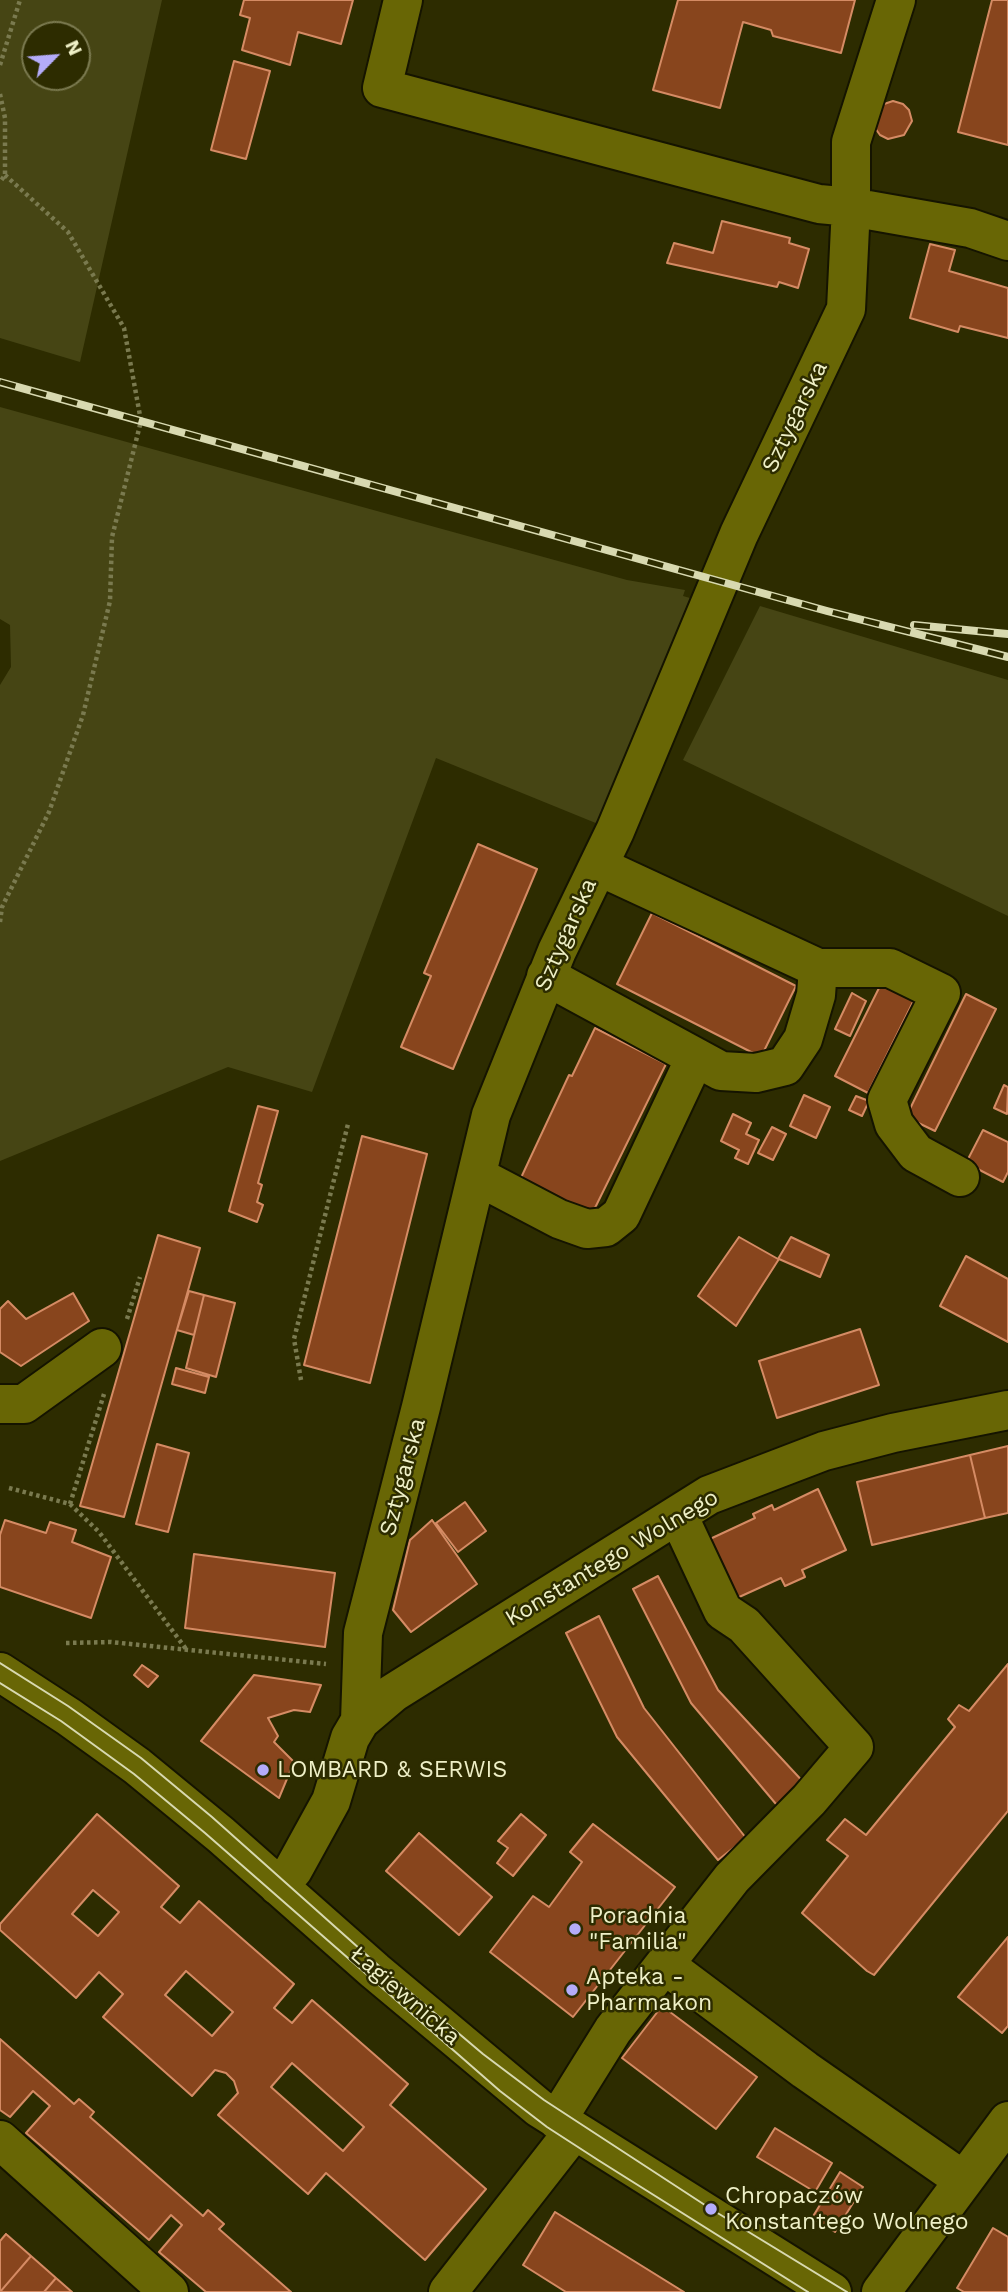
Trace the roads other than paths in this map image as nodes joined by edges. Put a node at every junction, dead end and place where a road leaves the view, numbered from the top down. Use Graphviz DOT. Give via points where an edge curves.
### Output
graph roads {
  1 [pos="403,0"];
  2 [pos="896,0"];
  3 [pos="851,207"];
  4 [pos="1008,241"];
  5 [pos="598,866"];
  6 [pos="818,968"];
  7 [pos="546,976"];
  8 [pos="695,1058"];
  9 [pos="477,1175"];
  10 [pos="960,1177"];
  11 [pos="111,1354"];
  12 [pos="0,1404"];
  13 [pos="1008,1410"];
  14 [pos="678,1515"];
  15 [pos="0,1672"];
  16 [pos="360,1721"];
  17 [pos="278,1886"];
  18 [pos="665,1965"];
  19 [pos="1007,2125"];
  20 [pos="565,2126"];
  21 [pos="2,2145"];
  22 [pos="963,2180"];
  23 [pos="788,2281"];
  24 [pos="169,2292"];
  25 [pos="448,2292"];
  26 [pos="832,2292"];
  27 [pos="881,2292"];
  1 -- 3 [label="street" via="382,88 818,204"];
  2 -- 3 [label="street, Sztygarska" via="851,142"];
  3 -- 4 [label="street" via="970,228"];
  3 -- 5 [label="street, Sztygarska" via="846,309 739,534"];
  5 -- 6 [label="street"];
  5 -- 7 [label="street, Sztygarska"];
  6 -- 8 [label="street" via="816,995 803,1039 785,1066 756,1073 721,1071"];
  6 -- 10 [label="street" via="890,968 941,993 887,1100 894,1124 916,1153"];
  7 -- 8 [label="street"];
  7 -- 9 [label="street, Sztygarska" via="491,1115"];
  8 -- 9 [label="street" via="621,1214 606,1227 587,1229 559,1219"];
  9 -- 16 [label="street, Sztygarska" via="363,1633"];
  11 -- 12 [label="street" via="24,1404"];
  13 -- 14 [label="street, Konstantego Wolnego" via="824,1451 709,1496"];
  14 -- 16 [label="street, Konstantego Wolnego" via="393,1693"];
  14 -- 18 [label="street" via="723,1611 744,1625 854,1746 809,1800 732,1878"];
  15 -- 17 [label="street, Łagiewnicka" via="137,1766"];
  16 -- 17 [label="street, Sztygarska" via="350,1738 331,1801 293,1870"];
  17 -- 20 [label="street, Łagiewnicka" via="478,2058"];
  18 -- 20 [label="street" via="613,2030"];
  18 -- 22 [label="street"];
  19 -- 22 [label="street"];
  20 -- 23 [label="street, Łagiewnicka"];
  20 -- 25 [label="street"];
  21 -- 24 [label="street"];
  22 -- 27 [label="street"];
  23 -- 26 [label="street, Łagiewnicka"];
}
